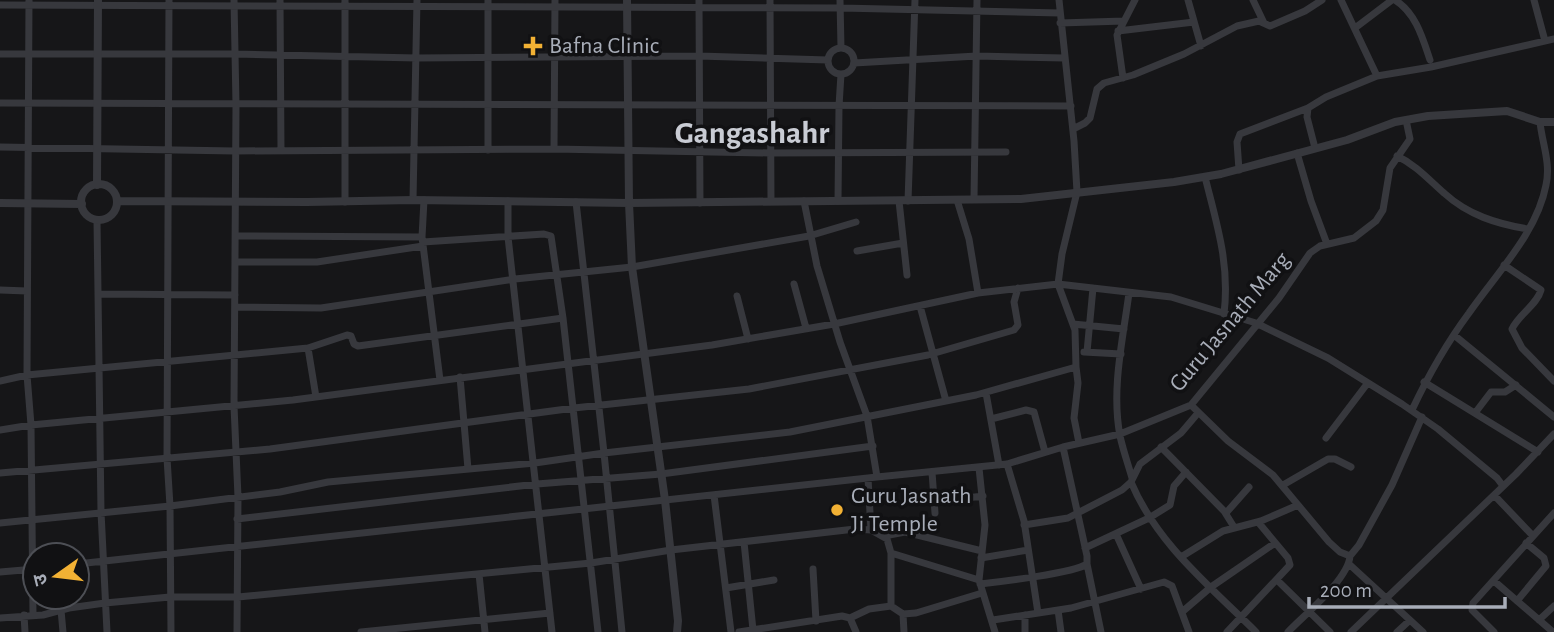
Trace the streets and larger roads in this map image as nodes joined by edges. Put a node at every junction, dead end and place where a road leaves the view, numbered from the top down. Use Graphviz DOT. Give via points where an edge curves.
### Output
graph roads {
  1 [pos="977,0"];
  2 [pos="1059,0"];
  3 [pos="1135,0"];
  4 [pos="1188,0"];
  5 [pos="1253,0"];
  6 [pos="1322,0"];
  7 [pos="1341,0"];
  8 [pos="1394,0"];
  9 [pos="1534,0"];
  10 [pos="98,2"];
  11 [pos="29,3"];
  12 [pos="169,3"];
  13 [pos="234,3"];
  14 [pos="280,3"];
  15 [pos="345,3"];
  16 [pos="417,3"];
  17 [pos="555,3"];
  18 [pos="627,3"];
  19 [pos="488,4"];
  20 [pos="699,4"];
  21 [pos="771,4"];
  22 [pos="841,4"];
  23 [pos="915,4"];
  24 [pos="0,5"];
  25 [pos="978,10"];
  26 [pos="1060,13"];
  27 [pos="1124,21"];
  28 [pos="1194,22"];
  29 [pos="1060,23"];
  30 [pos="1265,23"];
  31 [pos="1355,28"];
  32 [pos="1118,31"];
  33 [pos="1554,39"];
  34 [pos="1545,41"];
  35 [pos="1201,46"];
  36 [pos="841,48"];
  37 [pos="0,54"];
  38 [pos="28,54"];
  39 [pos="97,54"];
  40 [pos="170,54"];
  41 [pos="236,54"];
  42 [pos="281,56"];
  43 [pos="345,56"];
  44 [pos="699,56"];
  45 [pos="976,56"];
  46 [pos="489,57"];
  47 [pos="554,57"];
  48 [pos="417,58"];
  49 [pos="627,58"];
  50 [pos="770,58"];
  51 [pos="1064,58"];
  52 [pos="912,59"];
  53 [pos="828,60"];
  54 [pos="1430,61"];
  55 [pos="854,62"];
  56 [pos="841,74"];
  57 [pos="1377,76"];
  58 [pos="1123,78"];
  59 [pos="0,103"];
  60 [pos="97,103"];
  61 [pos="170,104"];
  62 [pos="281,104"];
  63 [pos="345,104"];
  64 [pos="699,104"];
  65 [pos="29,105"];
  66 [pos="236,105"];
  67 [pos="488,105"];
  68 [pos="554,105"];
  69 [pos="628,105"];
  70 [pos="415,106"];
  71 [pos="769,106"];
  72 [pos="839,106"];
  73 [pos="1070,106"];
  74 [pos="910,107"];
  75 [pos="975,108"];
  76 [pos="1308,108"];
  77 [pos="1406,120"];
  78 [pos="1540,122"];
  79 [pos="1554,122"];
  80 [pos="1073,129"];
  81 [pos="0,148"];
  82 [pos="29,148"];
  83 [pos="97,148"];
  84 [pos="1315,148"];
  85 [pos="169,149"];
  86 [pos="414,149"];
  87 [pos="554,149"];
  88 [pos="236,150"];
  89 [pos="281,150"];
  90 [pos="346,150"];
  91 [pos="488,150"];
  92 [pos="628,150"];
  93 [pos="699,151"];
  94 [pos="838,152"];
  95 [pos="909,152"];
  96 [pos="1006,152"];
  97 [pos="770,153"];
  98 [pos="1297,153"];
  99 [pos="1550,153"];
  100 [pos="974,154"];
  101 [pos="1397,156"];
  102 [pos="1238,170"];
  103 [pos="1205,177"];
  104 [pos="97,185"];
  105 [pos="1077,192"];
  106 [pos="974,199"];
  107 [pos="414,200"];
  108 [pos="957,200"];
  109 [pos="117,201"];
  110 [pos="169,201"];
  111 [pos="236,201"];
  112 [pos="424,201"];
  113 [pos="508,201"];
  114 [pos="771,201"];
  115 [pos="804,201"];
  116 [pos="838,201"];
  117 [pos="903,201"];
  118 [pos="345,202"];
  119 [pos="576,202"];
  120 [pos="700,202"];
  121 [pos="0,203"];
  122 [pos="28,203"];
  123 [pos="629,203"];
  124 [pos="82,204"];
  125 [pos="97,220"];
  126 [pos="856,222"];
  127 [pos="1528,229"];
  128 [pos="236,236"];
  129 [pos="810,236"];
  130 [pos="508,237"];
  131 [pos="423,242"];
  132 [pos="903,243"];
  133 [pos="1328,244"];
  134 [pos="857,251"];
  135 [pos="236,262"];
  136 [pos="1504,265"];
  137 [pos="632,267"];
  138 [pos="582,272"];
  139 [pos="558,274"];
  140 [pos="907,275"];
  141 [pos="515,279"];
  142 [pos="1058,284"];
  143 [pos="794,285"];
  144 [pos="1018,288"];
  145 [pos="1093,288"];
  146 [pos="0,290"];
  147 [pos="27,291"];
  148 [pos="429,292"];
  149 [pos="978,293"];
  150 [pos="1129,293"];
  151 [pos="99,294"];
  152 [pos="168,294"];
  153 [pos="236,295"];
  154 [pos="737,296"];
  155 [pos="920,306"];
  156 [pos="236,307"];
  157 [pos="1224,314"];
  158 [pos="563,318"];
  159 [pos="1256,323"];
  160 [pos="519,324"];
  161 [pos="834,324"];
  162 [pos="1073,324"];
  163 [pos="1089,326"];
  164 [pos="806,328"];
  165 [pos="1124,329"];
  166 [pos="1454,335"];
  167 [pos="435,336"];
  168 [pos="748,339"];
  169 [pos="308,348"];
  170 [pos="1077,351"];
  171 [pos="1087,352"];
  172 [pos="644,354"];
  173 [pos="933,354"];
  174 [pos="1121,354"];
  175 [pos="234,356"];
  176 [pos="594,360"];
  177 [pos="167,362"];
  178 [pos="568,363"];
  179 [pos="1076,367"];
  180 [pos="100,369"];
  181 [pos="523,369"];
  182 [pos="849,371"];
  183 [pos="27,375"];
  184 [pos="460,377"];
  185 [pos="440,380"];
  186 [pos="0,381"];
  187 [pos="1554,381"];
  188 [pos="1424,382"];
  189 [pos="1367,384"];
  190 [pos="1516,385"];
  191 [pos="986,393"];
  192 [pos="316,397"];
  193 [pos="650,399"];
  194 [pos="946,401"];
  195 [pos="598,405"];
  196 [pos="1191,405"];
  197 [pos="234,406"];
  198 [pos="574,408"];
  199 [pos="1412,410"];
  200 [pos="168,412"];
  201 [pos="1198,413"];
  202 [pos="1475,413"];
  203 [pos="528,415"];
  204 [pos="867,416"];
  205 [pos="1422,417"];
  206 [pos="1554,417"];
  207 [pos="991,419"];
  208 [pos="101,420"];
  209 [pos="464,423"];
  210 [pos="31,425"];
  211 [pos="0,430"];
  212 [pos="1120,435"];
  213 [pos="1553,436"];
  214 [pos="1326,439"];
  215 [pos="1079,443"];
  216 [pos="873,446"];
  217 [pos="1063,447"];
  218 [pos="1161,447"];
  219 [pos="657,448"];
  220 [pos="235,450"];
  221 [pos="1045,452"];
  222 [pos="1538,452"];
  223 [pos="604,453"];
  224 [pos="578,456"];
  225 [pos="167,458"];
  226 [pos="535,463"];
  227 [pos="101,464"];
  228 [pos="1003,464"];
  229 [pos="1351,467"];
  230 [pos="979,468"];
  231 [pos="468,469"];
  232 [pos="31,470"];
  233 [pos="932,472"];
  234 [pos="1185,472"];
  235 [pos="0,473"];
  236 [pos="661,474"];
  237 [pos="872,477"];
  238 [pos="607,479"];
  239 [pos="581,480"];
  240 [pos="1131,480"];
  241 [pos="537,484"];
  242 [pos="1283,485"];
  243 [pos="1503,486"];
  244 [pos="1249,487"];
  245 [pos="715,495"];
  246 [pos="1494,495"];
  247 [pos="983,496"];
  248 [pos="238,497"];
  249 [pos="665,500"];
  250 [pos="934,502"];
  251 [pos="1298,505"];
  252 [pos="170,506"];
  253 [pos="610,507"];
  254 [pos="584,508"];
  255 [pos="100,512"];
  256 [pos="541,513"];
  257 [pos="935,513"];
  258 [pos="1077,513"];
  259 [pos="1226,513"];
  260 [pos="1554,513"];
  261 [pos="1149,518"];
  262 [pos="237,519"];
  263 [pos="33,520"];
  264 [pos="1258,522"];
  265 [pos="0,523"];
  266 [pos="1024,525"];
  267 [pos="1234,527"];
  268 [pos="871,530"];
  269 [pos="1116,534"];
  270 [pos="884,536"];
  271 [pos="1533,536"];
  272 [pos="33,541"];
  273 [pos="744,542"];
  274 [pos="1275,543"];
  275 [pos="1526,543"];
  276 [pos="720,545"];
  277 [pos="237,548"];
  278 [pos="1085,548"];
  279 [pos="1028,550"];
  280 [pos="671,551"];
  281 [pos="891,553"];
  282 [pos="982,554"];
  283 [pos="170,555"];
  284 [pos="1181,557"];
  285 [pos="615,558"];
  286 [pos="1350,560"];
  287 [pos="103,562"];
  288 [pos="91,563"];
  289 [pos="590,563"];
  290 [pos="1087,564"];
  291 [pos="545,566"];
  292 [pos="813,569"];
  293 [pos="21,570"];
  294 [pos="0,572"];
  295 [pos="479,574"];
  296 [pos="1032,576"];
  297 [pos="774,580"];
  298 [pos="1277,580"];
  299 [pos="1494,582"];
  300 [pos="747,584"];
  301 [pos="980,586"];
  302 [pos="1211,587"];
  303 [pos="726,588"];
  304 [pos="1141,589"];
  305 [pos="170,597"];
  306 [pos="237,597"];
  307 [pos="1386,599"];
  308 [pos="1517,601"];
  309 [pos="1095,602"];
  310 [pos="105,603"];
  311 [pos="91,605"];
  312 [pos="891,606"];
  313 [pos="1554,606"];
  314 [pos="1058,610"];
  315 [pos="33,611"];
  316 [pos="57,611"];
  317 [pos="61,611"];
  318 [pos="1308,611"];
  319 [pos="1182,612"];
  320 [pos="550,613"];
  321 [pos="1038,613"];
  322 [pos="33,614"];
  323 [pos="903,614"];
  324 [pos="24,615"];
  325 [pos="1025,615"];
  326 [pos="1241,617"];
  327 [pos="0,618"];
  328 [pos="850,618"];
  329 [pos="483,619"];
  330 [pos="993,620"];
  331 [pos="816,621"];
  332 [pos="1409,621"];
  333 [pos="1539,621"];
  334 [pos="792,628"];
  335 [pos="753,630"];
  336 [pos="26,632"];
  337 [pos="63,632"];
  338 [pos="107,632"];
  339 [pos="171,632"];
  340 [pos="237,632"];
  341 [pos="361,632"];
  342 [pos="485,632"];
  343 [pos="552,632"];
  344 [pos="598,632"];
  345 [pos="621,632"];
  346 [pos="677,632"];
  347 [pos="731,632"];
  348 [pos="739,632"];
  349 [pos="856,632"];
  350 [pos="904,632"];
  351 [pos="995,632"];
  352 [pos="1025,632"];
  353 [pos="1061,632"];
  354 [pos="1101,632"];
  355 [pos="1189,632"];
  356 [pos="1227,632"];
  357 [pos="1256,632"];
  358 [pos="1288,632"];
  359 [pos="1330,632"];
  360 [pos="1351,632"];
  361 [pos="1397,632"];
  362 [pos="1423,632"];
  363 [pos="1494,632"];
  364 [pos="1553,632"];
  1 -- 25 [label="street"];
  2 -- 26 [label="street"];
  3 -- 27 [label="street"];
  4 -- 28 [label="street"];
  5 -- 30 [label="street"];
  6 -- 30 [label="street" via="1270,26"];
  7 -- 31 [label="street"];
  8 -- 31 [label="street"];
  8 -- 54 [label="street" via="1417,24"];
  9 -- 34 [label="street"];
  10 -- 11 [label="street"];
  10 -- 12 [label="street"];
  10 -- 39 [label="street"];
  11 -- 24 [label="street"];
  11 -- 38 [label="street"];
  12 -- 13 [label="street"];
  12 -- 40 [label="street"];
  13 -- 14 [label="street"];
  13 -- 41 [label="street"];
  14 -- 15 [label="street"];
  14 -- 42 [label="street"];
  15 -- 16 [label="street"];
  15 -- 43 [label="street"];
  16 -- 19 [label="street"];
  16 -- 48 [label="street"];
  17 -- 18 [label="street"];
  17 -- 19 [label="street"];
  17 -- 47 [label="street"];
  18 -- 20 [label="street"];
  18 -- 49 [label="street"];
  19 -- 46 [label="street"];
  20 -- 21 [label="street"];
  20 -- 44 [label="street"];
  21 -- 22 [label="street"];
  21 -- 50 [label="street"];
  22 -- 23 [label="street"];
  22 -- 36 [label="street"];
  23 -- 25 [label="street"];
  23 -- 52 [label="street"];
  25 -- 26 [label="street"];
  25 -- 45 [label="street"];
  26 -- 29 [label="street"];
  27 -- 29 [label="street"];
  27 -- 32 [label="street"];
  28 -- 32 [label="street"];
  28 -- 35 [label="street"];
  29 -- 51 [label="street"];
  30 -- 35 [label="street" via="1237,26"];
  31 -- 57 [label="street"];
  32 -- 58 [label="street"];
  33 -- 34 [label="street"];
  34 -- 57 [label="street"];
  35 -- 58 [label="street"];
  36 -- 53 [label="street"];
  36 -- 55 [label="street" via="851,52"];
  37 -- 38 [label="street"];
  38 -- 39 [label="street"];
  38 -- 65 [label="street"];
  39 -- 40 [label="street"];
  39 -- 60 [label="street"];
  40 -- 41 [label="street"];
  40 -- 61 [label="street"];
  41 -- 42 [label="street"];
  41 -- 66 [label="street"];
  42 -- 43 [label="street"];
  42 -- 62 [label="street"];
  43 -- 48 [label="street"];
  43 -- 63 [label="street"];
  44 -- 49 [label="street"];
  44 -- 50 [label="street"];
  44 -- 64 [label="street"];
  45 -- 51 [label="street"];
  45 -- 52 [label="street"];
  45 -- 75 [label="street"];
  46 -- 47 [label="street"];
  46 -- 48 [label="street"];
  46 -- 67 [label="street"];
  47 -- 49 [label="street"];
  47 -- 68 [label="street"];
  48 -- 70 [label="street"];
  49 -- 69 [label="street"];
  50 -- 53 [label="street"];
  50 -- 71 [label="street"];
  51 -- 73 [label="street"];
  52 -- 55 [label="street"];
  52 -- 74 [label="street"];
  53 -- 56 [label="street"];
  55 -- 56 [label="street" via="850,71"];
  56 -- 72 [label="street"];
  57 -- 76 [label="street"];
  58 -- 80 [label="street" via="1099,85 1090,118"];
  59 -- 65 [label="street"];
  60 -- 61 [label="street"];
  60 -- 65 [label="street"];
  60 -- 83 [label="street"];
  61 -- 66 [label="street"];
  61 -- 85 [label="street"];
  62 -- 63 [label="street"];
  62 -- 66 [label="street"];
  62 -- 89 [label="street"];
  63 -- 70 [label="street"];
  63 -- 90 [label="street"];
  64 -- 69 [label="street"];
  64 -- 71 [label="street"];
  64 -- 93 [label="street"];
  65 -- 82 [label="street"];
  66 -- 88 [label="street"];
  67 -- 68 [label="street"];
  67 -- 70 [label="street"];
  67 -- 91 [label="street"];
  68 -- 69 [label="street"];
  68 -- 87 [label="street"];
  69 -- 92 [label="street"];
  70 -- 86 [label="street"];
  71 -- 72 [label="street"];
  71 -- 97 [label="street"];
  72 -- 74 [label="street"];
  72 -- 94 [label="street"];
  73 -- 75 [label="street"];
  73 -- 80 [label="street"];
  74 -- 75 [label="street"];
  74 -- 95 [label="street"];
  75 -- 100 [label="street"];
  76 -- 84 [label="street"];
  76 -- 102 [label="street" via="1240,134"];
  77 -- 78 [label="street" via="1507,111"];
  77 -- 84 [label="street"];
  77 -- 101 [label="street, Guru Jasnath Marg" via="1410,139"];
  78 -- 79 [label="street"];
  78 -- 99 [label="street"];
  80 -- 105 [label="street"];
  81 -- 82 [label="street"];
  82 -- 83 [label="street"];
  82 -- 122 [label="street"];
  83 -- 85 [label="street"];
  83 -- 104 [label="street"];
  84 -- 98 [label="street"];
  85 -- 88 [label="street"];
  85 -- 110 [label="street"];
  86 -- 90 [label="street"];
  86 -- 91 [label="street"];
  86 -- 107 [label="street"];
  87 -- 91 [label="street"];
  87 -- 92 [label="street"];
  88 -- 89 [label="street"];
  88 -- 111 [label="street"];
  89 -- 90 [label="street"];
  90 -- 118 [label="street"];
  92 -- 93 [label="street"];
  92 -- 123 [label="street"];
  93 -- 97 [label="street"];
  93 -- 120 [label="street"];
  94 -- 95 [label="street"];
  94 -- 97 [label="street"];
  94 -- 116 [label="street"];
  95 -- 100 [label="street"];
  95 -- 117 [label="street"];
  96 -- 100 [label="street"];
  97 -- 114 [label="street"];
  98 -- 102 [label="street"];
  98 -- 133 [label="street"];
  99 -- 127 [label="street" via="1546,185"];
  100 -- 106 [label="street"];
  101 -- 127 [label="street" via="1449,198 1483,218"];
  101 -- 133 [label="street, Guru Jasnath Marg" via="1376,221 1354,238"];
  102 -- 103 [label="street"];
  103 -- 105 [label="street"];
  103 -- 157 [label="street" via="1225,261"];
  104 -- 109 [label="street" via="108,187"];
  104 -- 124 [label="street" via="84,193"];
  105 -- 106 [label="street" via="1027,199"];
  105 -- 142 [label="street"];
  106 -- 108 [label="street"];
  107 -- 112 [label="street"];
  107 -- 118 [label="street"];
  108 -- 117 [label="street"];
  108 -- 149 [label="street"];
  109 -- 110 [label="street"];
  109 -- 125 [label="street" via="112,215"];
  110 -- 111 [label="street"];
  110 -- 152 [label="street"];
  111 -- 118 [label="street"];
  111 -- 128 [label="street"];
  112 -- 113 [label="street"];
  112 -- 131 [label="street"];
  113 -- 119 [label="street"];
  113 -- 130 [label="street"];
  114 -- 115 [label="street"];
  114 -- 120 [label="street"];
  115 -- 116 [label="street"];
  115 -- 129 [label="street"];
  116 -- 117 [label="street"];
  117 -- 132 [label="street"];
  119 -- 123 [label="street"];
  119 -- 138 [label="street"];
  120 -- 123 [label="street"];
  121 -- 122 [label="street"];
  122 -- 124 [label="street"];
  122 -- 147 [label="street"];
  123 -- 137 [label="street"];
  124 -- 125 [label="street" via="86,215"];
  125 -- 151 [label="street"];
  126 -- 129 [label="street"];
  127 -- 136 [label="street"];
  128 -- 131 [label="street"];
  128 -- 135 [label="street"];
  129 -- 137 [label="street"];
  129 -- 161 [label="street"];
  130 -- 131 [label="street"];
  130 -- 139 [label="street" via="548,234"];
  130 -- 141 [label="street"];
  131 -- 135 [label="street" via="317,262"];
  131 -- 148 [label="street"];
  132 -- 134 [label="street"];
  132 -- 140 [label="street"];
  133 -- 159 [label="street, Guru Jasnath Marg" via="1310,253"];
  135 -- 153 [label="street"];
  136 -- 166 [label="street"];
  136 -- 187 [label="street" via="1541,290 1512,329 1519,344"];
  137 -- 138 [label="street"];
  137 -- 172 [label="street"];
  138 -- 139 [label="street"];
  138 -- 176 [label="street"];
  139 -- 141 [label="street"];
  139 -- 158 [label="street"];
  141 -- 148 [label="street"];
  141 -- 160 [label="street"];
  142 -- 144 [label="street"];
  142 -- 145 [label="street"];
  142 -- 162 [label="street"];
  143 -- 164 [label="street"];
  144 -- 149 [label="street"];
  144 -- 173 [label="street" via="1014,330"];
  145 -- 150 [label="street"];
  145 -- 163 [label="street"];
  146 -- 147 [label="street"];
  147 -- 183 [label="street"];
  148 -- 156 [label="street" via="311,309"];
  148 -- 167 [label="street"];
  149 -- 155 [label="street"];
  150 -- 157 [label="street" via="1171,298"];
  150 -- 165 [label="street"];
  151 -- 152 [label="street"];
  151 -- 180 [label="street"];
  152 -- 153 [label="street"];
  152 -- 177 [label="street"];
  153 -- 156 [label="street"];
  154 -- 168 [label="street"];
  155 -- 161 [label="street"];
  155 -- 173 [label="street"];
  156 -- 175 [label="street"];
  157 -- 159 [label="street"];
  158 -- 160 [label="street"];
  158 -- 178 [label="street"];
  159 -- 189 [label="street" via="1328,358"];
  159 -- 196 [label="street, Guru Jasnath Marg"];
  160 -- 167 [label="street"];
  160 -- 181 [label="street"];
  161 -- 164 [label="street"];
  161 -- 182 [label="street"];
  162 -- 163 [label="street"];
  162 -- 170 [label="street"];
  163 -- 165 [label="street"];
  163 -- 171 [label="street"];
  164 -- 168 [label="street"];
  165 -- 174 [label="street"];
  166 -- 188 [label="street"];
  166 -- 190 [label="street"];
  167 -- 169 [label="street" via="358,346 347,335"];
  167 -- 185 [label="street"];
  168 -- 172 [label="street"];
  169 -- 175 [label="street"];
  169 -- 192 [label="street"];
  170 -- 171 [label="street"];
  170 -- 179 [label="street"];
  171 -- 174 [label="street"];
  172 -- 176 [label="street"];
  172 -- 193 [label="street"];
  173 -- 182 [label="street"];
  173 -- 194 [label="street"];
  174 -- 212 [label="street"];
  175 -- 177 [label="street"];
  175 -- 197 [label="street"];
  176 -- 178 [label="street"];
  176 -- 195 [label="street"];
  177 -- 180 [label="street"];
  177 -- 200 [label="street"];
  178 -- 181 [label="street"];
  178 -- 198 [label="street"];
  179 -- 191 [label="street"];
  179 -- 215 [label="street" via="1073,414"];
  180 -- 183 [label="street"];
  180 -- 208 [label="street"];
  181 -- 184 [label="street"];
  181 -- 203 [label="street"];
  182 -- 193 [label="street" via="748,389"];
  182 -- 204 [label="street"];
  183 -- 186 [label="street"];
  183 -- 210 [label="street"];
  184 -- 185 [label="street"];
  184 -- 209 [label="street"];
  185 -- 192 [label="street"];
  188 -- 199 [label="street"];
  188 -- 202 [label="street"];
  189 -- 199 [label="street"];
  189 -- 214 [label="street"];
  190 -- 202 [label="street" via="1505,392 1491,392"];
  190 -- 206 [label="street"];
  191 -- 194 [label="street"];
  191 -- 207 [label="street"];
  192 -- 197 [label="street"];
  193 -- 195 [label="street"];
  193 -- 219 [label="street"];
  194 -- 204 [label="street"];
  195 -- 198 [label="street"];
  195 -- 223 [label="street"];
  196 -- 201 [label="street"];
  196 -- 212 [label="street, Guru Jasnath Marg"];
  197 -- 200 [label="street"];
  197 -- 220 [label="street"];
  198 -- 203 [label="street"];
  198 -- 224 [label="street"];
  199 -- 205 [label="street"];
  200 -- 208 [label="street"];
  200 -- 225 [label="street"];
  201 -- 218 [label="street"];
  201 -- 242 [label="street"];
  202 -- 222 [label="street"];
  203 -- 209 [label="street"];
  203 -- 226 [label="street"];
  204 -- 216 [label="street"];
  204 -- 219 [label="street" via="790,432"];
  205 -- 243 [label="street"];
  205 -- 286 [label="street" via="1392,485"];
  207 -- 221 [label="street" via="1034,412"];
  207 -- 228 [label="street"];
  208 -- 210 [label="street"];
  208 -- 227 [label="street"];
  209 -- 220 [label="street"];
  209 -- 231 [label="street"];
  210 -- 211 [label="street"];
  210 -- 232 [label="street"];
  212 -- 215 [label="street, Guru Jasnath Marg"];
  212 -- 240 [label="street"];
  213 -- 222 [label="street"];
  215 -- 217 [label="street, Guru Jasnath Marg"];
  216 -- 236 [label="street"];
  216 -- 237 [label="street"];
  217 -- 221 [label="street, Guru Jasnath Marg"];
  217 -- 258 [label="street"];
  218 -- 234 [label="street"];
  218 -- 240 [label="street" via="1136,468"];
  219 -- 223 [label="street"];
  219 -- 236 [label="street"];
  220 -- 225 [label="street"];
  220 -- 248 [label="street"];
  221 -- 228 [label="street, Guru Jasnath Marg"];
  222 -- 243 [label="street"];
  223 -- 224 [label="street"];
  223 -- 238 [label="street"];
  224 -- 226 [label="street"];
  224 -- 239 [label="street"];
  225 -- 227 [label="street"];
  225 -- 252 [label="street"];
  226 -- 231 [label="street"];
  226 -- 241 [label="street"];
  227 -- 232 [label="street"];
  227 -- 255 [label="street"];
  228 -- 230 [label="street, Guru Jasnath Marg"];
  228 -- 266 [label="street"];
  229 -- 242 [label="street" via="1328,459"];
  230 -- 233 [label="street, Guru Jasnath Marg"];
  230 -- 247 [label="street"];
  231 -- 248 [label="street" via="328,482"];
  232 -- 235 [label="street"];
  232 -- 263 [label="street"];
  233 -- 237 [label="street, Guru Jasnath Marg"];
  233 -- 250 [label="street"];
  234 -- 259 [label="street"];
  234 -- 261 [label="street" via="1174,486 1170,505"];
  236 -- 238 [label="street"];
  236 -- 249 [label="street"];
  237 -- 245 [label="street, Guru Jasnath Marg"];
  237 -- 268 [label="street"];
  238 -- 239 [label="street"];
  238 -- 253 [label="street"];
  239 -- 241 [label="street"];
  239 -- 254 [label="street"];
  240 -- 258 [label="street" via="1122,490"];
  240 -- 261 [label="street"];
  241 -- 256 [label="street"];
  241 -- 262 [label="street"];
  242 -- 251 [label="street"];
  243 -- 246 [label="street"];
  244 -- 259 [label="street"];
  245 -- 249 [label="street, Guru Jasnath Marg"];
  245 -- 276 [label="street"];
  246 -- 271 [label="street"];
  246 -- 307 [label="street"];
  247 -- 250 [label="street"];
  247 -- 282 [label="street"];
  248 -- 252 [label="street"];
  248 -- 262 [label="street"];
  249 -- 253 [label="street, Guru Jasnath Marg"];
  249 -- 280 [label="street"];
  250 -- 257 [label="street"];
  251 -- 264 [label="street"];
  251 -- 286 [label="street"];
  252 -- 255 [label="street"];
  252 -- 283 [label="street"];
  253 -- 254 [label="street, Guru Jasnath Marg"];
  253 -- 285 [label="street"];
  254 -- 256 [label="street, Guru Jasnath Marg"];
  254 -- 289 [label="street"];
  255 -- 263 [label="street"];
  255 -- 287 [label="street"];
  256 -- 277 [label="street, Guru Jasnath Marg"];
  256 -- 291 [label="street"];
  258 -- 266 [label="street"];
  258 -- 278 [label="street"];
  259 -- 267 [label="street"];
  260 -- 271 [label="street"];
  261 -- 269 [label="street"];
  261 -- 284 [label="street"];
  262 -- 277 [label="street"];
  263 -- 265 [label="street"];
  263 -- 272 [label="street"];
  264 -- 267 [label="street"];
  264 -- 274 [label="street"];
  266 -- 279 [label="street"];
  267 -- 284 [label="street"];
  268 -- 270 [label="street"];
  268 -- 273 [label="street"];
  269 -- 278 [label="street"];
  269 -- 304 [label="street"];
  270 -- 281 [label="street"];
  270 -- 282 [label="street" via="905,533"];
  271 -- 275 [label="street"];
  273 -- 276 [label="street"];
  273 -- 300 [label="street"];
  274 -- 298 [label="street" via="1290,561"];
  274 -- 302 [label="street"];
  275 -- 299 [label="street"];
  275 -- 308 [label="street" via="1544,558 1546,566"];
  276 -- 280 [label="street"];
  276 -- 303 [label="street"];
  277 -- 283 [label="street, Guru Jasnath Marg"];
  277 -- 306 [label="street"];
  278 -- 290 [label="street"];
  279 -- 282 [label="street"];
  279 -- 296 [label="street"];
  280 -- 285 [label="street"];
  280 -- 346 [label="street"];
  281 -- 301 [label="street"];
  281 -- 312 [label="street"];
  282 -- 301 [label="street"];
  283 -- 287 [label="street, Guru Jasnath Marg"];
  283 -- 305 [label="street"];
  284 -- 302 [label="street"];
  285 -- 289 [label="street"];
  285 -- 345 [label="street"];
  286 -- 307 [label="street"];
  286 -- 318 [label="street" via="1342,576"];
  287 -- 288 [label="street, Guru Jasnath Marg"];
  287 -- 310 [label="street"];
  289 -- 291 [label="street"];
  289 -- 344 [label="street"];
  290 -- 296 [label="street"];
  290 -- 309 [label="street"];
  291 -- 295 [label="street"];
  291 -- 320 [label="street"];
  292 -- 331 [label="street"];
  293 -- 294 [label="street"];
  295 -- 306 [label="street"];
  295 -- 329 [label="street"];
  296 -- 301 [label="street"];
  296 -- 321 [label="street"];
  297 -- 300 [label="street"];
  298 -- 318 [label="street"];
  298 -- 326 [label="street"];
  299 -- 308 [label="street"];
  299 -- 363 [label="street" via="1472,607"];
  300 -- 303 [label="street"];
  300 -- 335 [label="street"];
  301 -- 323 [label="street" via="916,613"];
  301 -- 330 [label="street"];
  302 -- 319 [label="street"];
  302 -- 326 [label="street"];
  303 -- 347 [label="street"];
  304 -- 309 [label="street"];
  304 -- 319 [label="street" via="1167,583"];
  305 -- 306 [label="street"];
  305 -- 310 [label="street"];
  305 -- 339 [label="street"];
  306 -- 340 [label="street"];
  307 -- 332 [label="street"];
  307 -- 360 [label="street"];
  308 -- 333 [label="street"];
  309 -- 314 [label="street"];
  309 -- 354 [label="street"];
  310 -- 311 [label="street"];
  310 -- 338 [label="street"];
  312 -- 323 [label="street"];
  312 -- 328 [label="street"];
  313 -- 333 [label="street"];
  314 -- 321 [label="street"];
  314 -- 353 [label="street"];
  315 -- 322 [label="street"];
  316 -- 322 [label="street"];
  317 -- 337 [label="street"];
  318 -- 358 [label="street"];
  318 -- 359 [label="street"];
  319 -- 355 [label="street"];
  320 -- 329 [label="street"];
  320 -- 343 [label="street"];
  321 -- 325 [label="street"];
  322 -- 324 [label="street"];
  323 -- 350 [label="street"];
  324 -- 327 [label="street"];
  324 -- 336 [label="street"];
  325 -- 330 [label="street"];
  325 -- 352 [label="street"];
  326 -- 356 [label="street"];
  326 -- 357 [label="street"];
  328 -- 331 [label="street"];
  328 -- 349 [label="street"];
  329 -- 341 [label="street"];
  329 -- 342 [label="street"];
  330 -- 351 [label="street"];
  331 -- 334 [label="street"];
  332 -- 361 [label="street"];
  332 -- 362 [label="street"];
  333 -- 364 [label="street"];
  334 -- 335 [label="street"];
  335 -- 348 [label="street"];
}
